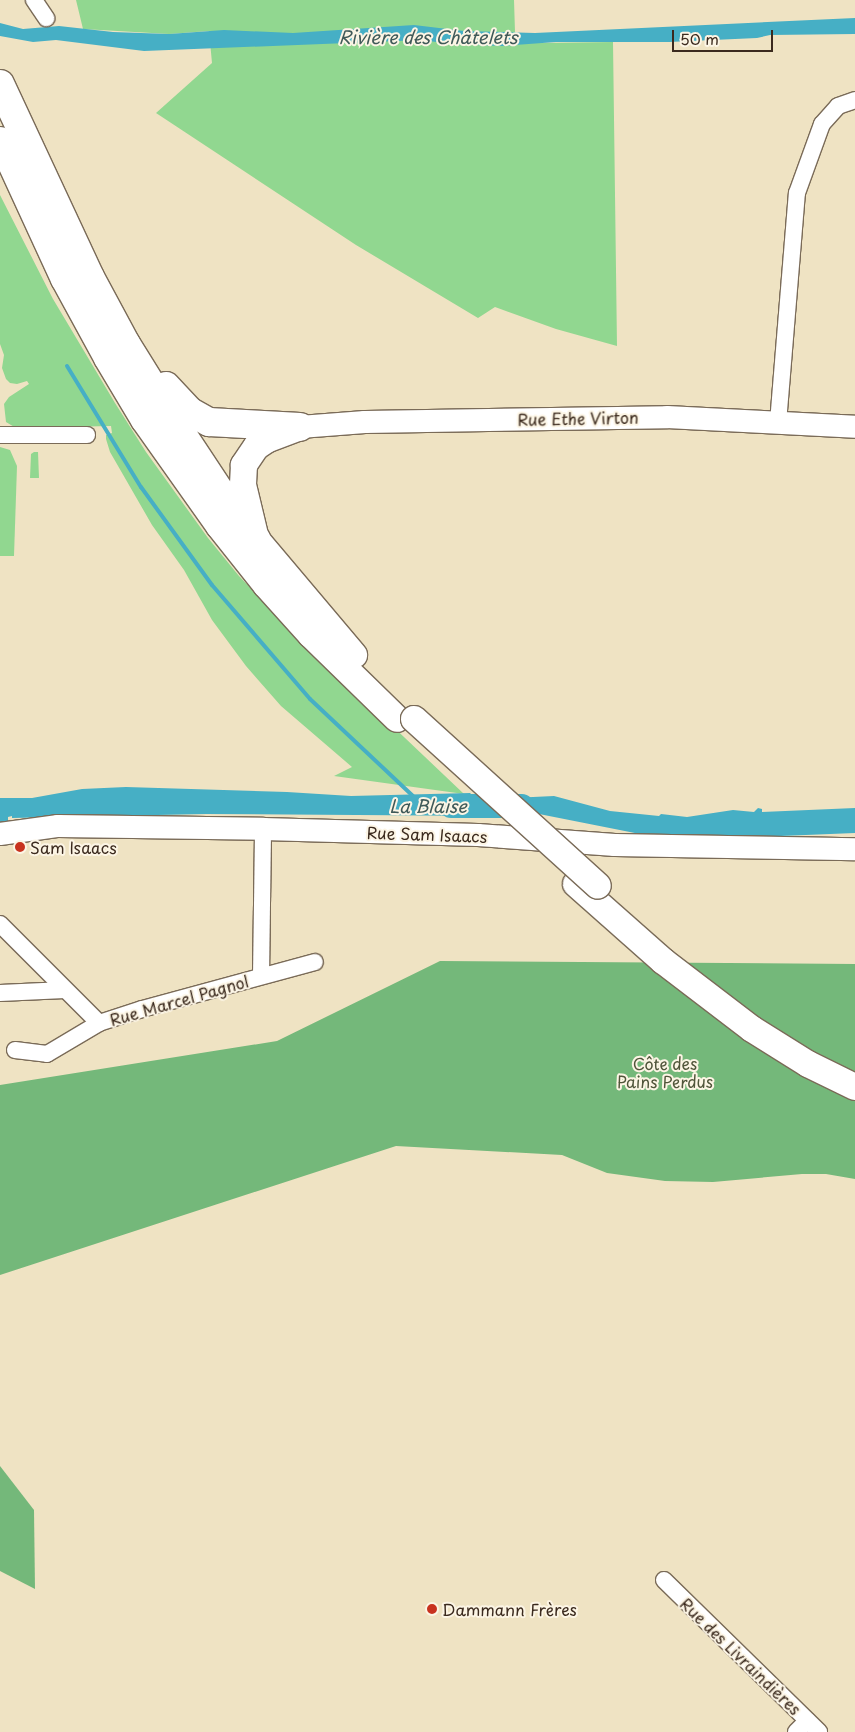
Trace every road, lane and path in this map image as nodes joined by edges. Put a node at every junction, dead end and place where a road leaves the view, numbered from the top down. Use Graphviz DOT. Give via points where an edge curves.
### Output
graph roads {
  1 [pos="34,0"];
  2 [pos="46,18"];
  3 [pos="0,84"];
  4 [pos="855,100"];
  5 [pos="0,140"];
  6 [pos="0,179"];
  7 [pos="116,351"];
  8 [pos="778,423"];
  9 [pos="300,427"];
  10 [pos="855,427"];
  11 [pos="0,435"];
  12 [pos="87,435"];
  13 [pos="256,539"];
  14 [pos="406,719"];
  15 [pos="263,829"];
  16 [pos="0,834"];
  17 [pos="855,849"];
  18 [pos="587,885"];
  19 [pos="0,924"];
  20 [pos="315,962"];
  21 [pos="261,976"];
  22 [pos="66,990"];
  23 [pos="0,993"];
  24 [pos="99,1024"];
  25 [pos="15,1050"];
  26 [pos="855,1071"];
  27 [pos="855,1087"];
  28 [pos="664,1580"];
  29 [pos="807,1728"];
  1 -- 2 [label="street"];
  3 -- 7 [label="highway" via="90,277"];
  4 -- 8 [label="street" via="838,106 822,124 797,193"];
  5 -- 7 [label="main road" via="64,279"];
  6 -- 7 [label="main road" via="93,350"];
  7 -- 9 [label="highway" via="144,351 170,392 188,411 203,420"];
  7 -- 13 [label="highway"];
  7 -- 14 [label="main road" via="144,420 225,533 311,635"];
  8 -- 9 [label="main road, Rue Ethe Virton" via="667,417 365,422"];
  8 -- 10 [label="main road, Rue Ethe Virton"];
  9 -- 13 [label="main road" via="262,442 244,465 243,485"];
  11 -- 12 [label="street"];
  13 -- 14 [label="main road"];
  14 -- 18 [label="main road, bridge"];
  15 -- 16 [label="main road, Rue Sam Isaacs" via="58,826"];
  15 -- 17 [label="main road, Rue Sam Isaacs" via="478,835 616,845"];
  15 -- 21 [label="street, Rue Marcel Pagnol"];
  18 -- 26 [label="main road" via="747,1009"];
  18 -- 27 [label="main road" via="663,961 752,1029 808,1064"];
  19 -- 22 [label="street"];
  20 -- 21 [label="street, Rue Marcel Pagnol"];
  21 -- 24 [label="street, Rue Marcel Pagnol"];
  22 -- 23 [label="street"];
  22 -- 24 [label="street"];
  24 -- 25 [label="street, Rue Marcel Pagnol" via="47,1054"];
  28 -- 29 [label="street, Rue des Livraindières"];
}
